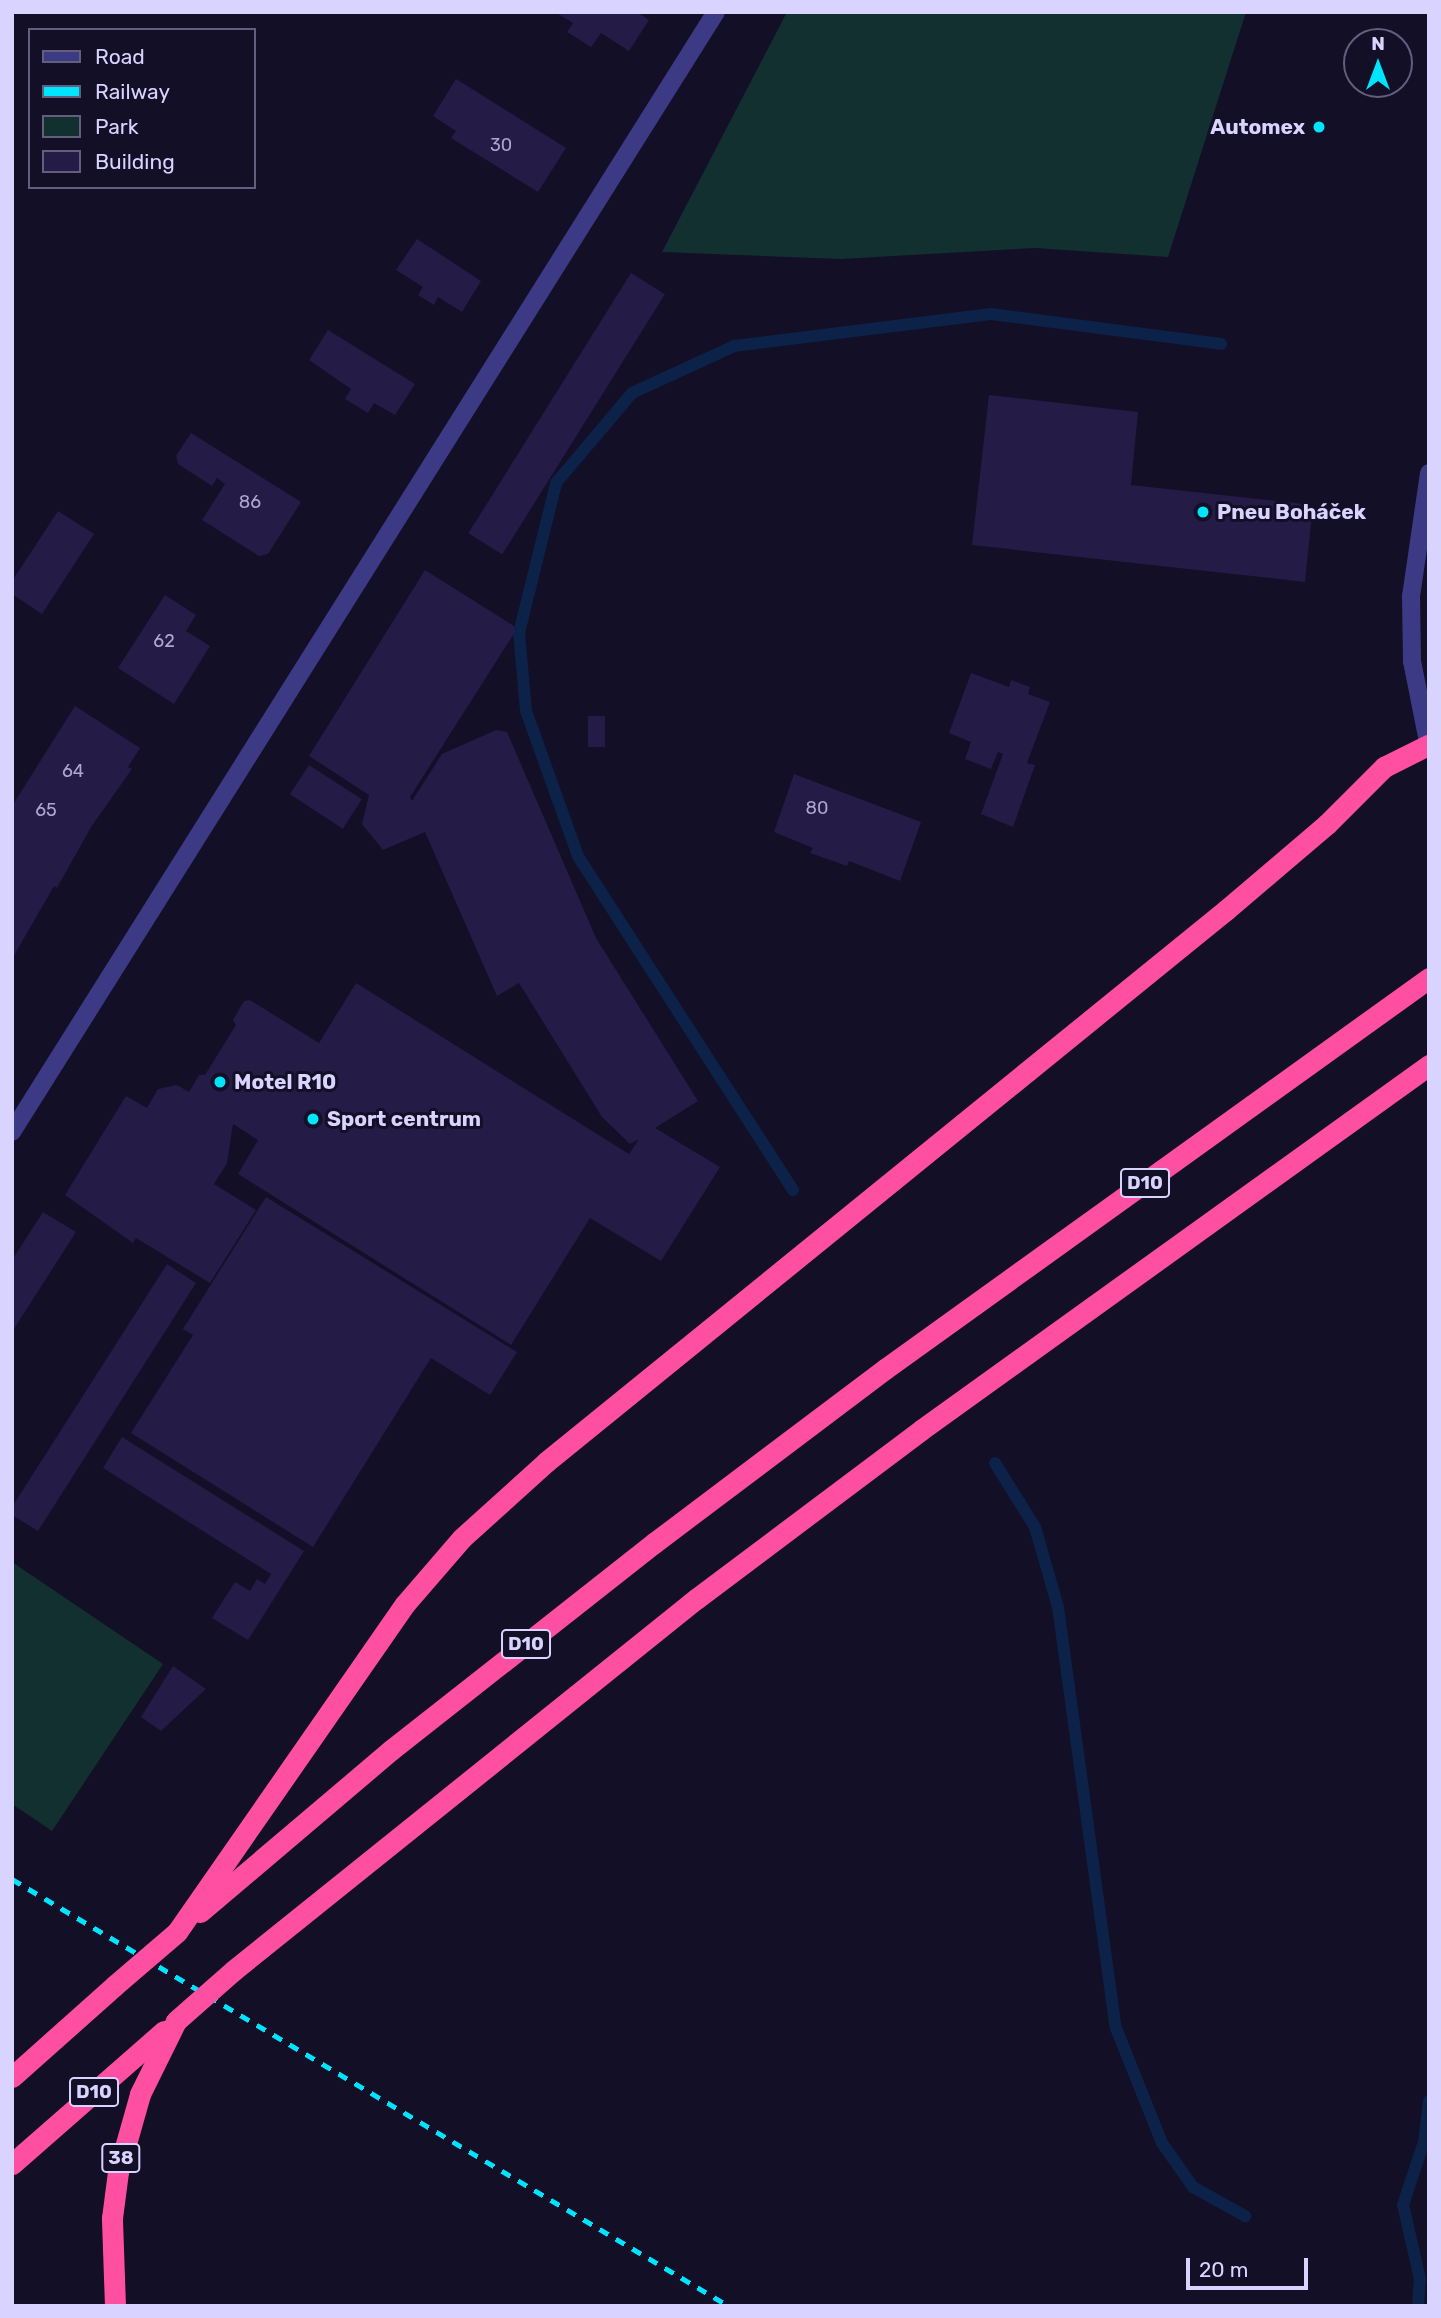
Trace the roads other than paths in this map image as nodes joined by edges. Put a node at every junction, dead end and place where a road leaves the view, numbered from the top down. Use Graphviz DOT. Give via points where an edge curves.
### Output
graph roads {
  1 [pos="716,12"];
  2 [pos="1429,472"];
  3 [pos="1428,746"];
  4 [pos="1429,978"];
  5 [pos="1429,1065"];
  6 [pos="12,1132"];
  7 [pos="177,1932"];
  8 [pos="176,2021"];
  9 [pos="12,2077"];
  10 [pos="12,2164"];
  11 [pos="115,2306"];
  1 -- 6 [label="street"];
  2 -- 3 [label="street" via="1411,596 1412,661"];
  3 -- 7 [label="highway" via="1384,767 1327,824 1226,909 547,1462 462,1538 405,1604"];
  4 -- 7 [label="highway, D10" via="885,1369 654,1543 391,1750"];
  5 -- 8 [label="highway, D10, bridge" via="921,1430 695,1599"];
  7 -- 9 [label="highway, D10, bridge"];
  8 -- 10 [label="highway, D10"];
  8 -- 11 [label="highway, 38" via="140,2094 118,2172 112,2241"];
}
